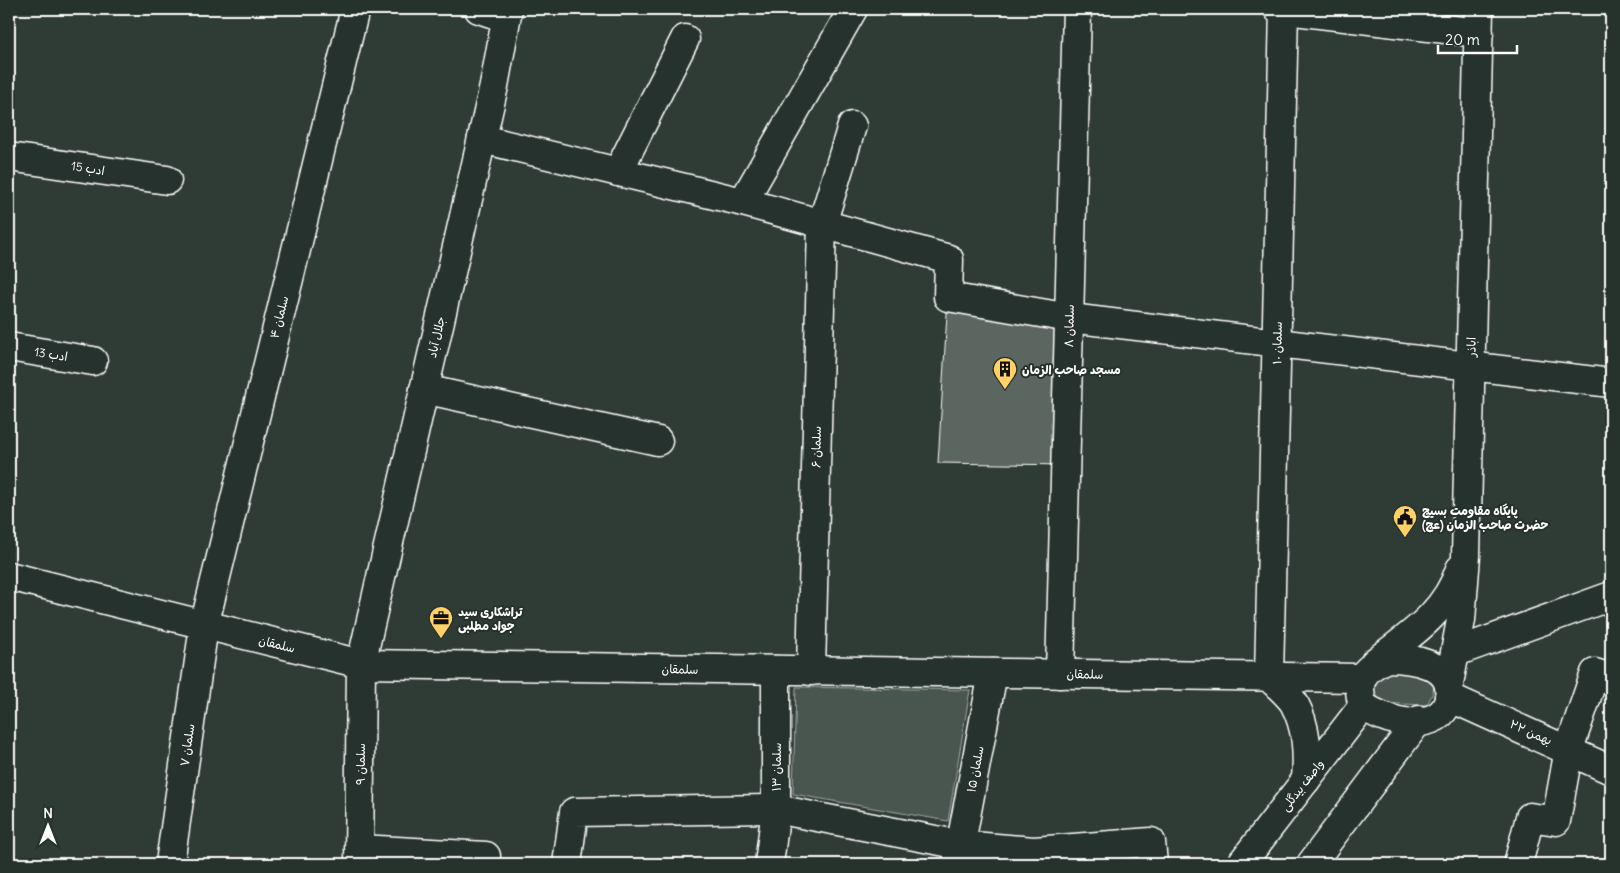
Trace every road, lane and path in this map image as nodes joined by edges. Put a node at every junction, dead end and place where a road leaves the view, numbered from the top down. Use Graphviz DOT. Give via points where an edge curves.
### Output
graph roads {
  1 [pos="355,9"];
  2 [pos="478,9"];
  3 [pos="853,9"];
  4 [pos="1077,9"];
  5 [pos="1282,9"];
  6 [pos="507,13"];
  7 [pos="1479,21"];
  8 [pos="685,39"];
  9 [pos="852,126"];
  10 [pos="482,139"];
  11 [pos="9,156"];
  12 [pos="618,172"];
  13 [pos="167,180"];
  14 [pos="743,202"];
  15 [pos="822,224"];
  16 [pos="1070,318"];
  17 [pos="1277,343"];
  18 [pos="9,347"];
  19 [pos="93,361"];
  20 [pos="1470,365"];
  21 [pos="1611,383"];
  22 [pos="424,388"];
  23 [pos="658,441"];
  24 [pos="1466,556"];
  25 [pos="9,576"];
  26 [pos="1611,596"];
  27 [pos="204,626"];
  28 [pos="1456,652"];
  29 [pos="361,664"];
  30 [pos="776,670"];
  31 [pos="810,671"];
  32 [pos="1366,671"];
  33 [pos="993,673"];
  34 [pos="1060,674"];
  35 [pos="1269,677"];
  36 [pos="1611,678"];
  37 [pos="1449,691"];
  38 [pos="1363,706"];
  39 [pos="1419,720"];
  40 [pos="1569,749"];
  41 [pos="1611,770"];
  42 [pos="1306,780"];
  43 [pos="776,809"];
  44 [pos="959,855"];
  45 [pos="486,856"];
  46 [pos="359,857"];
  47 [pos="173,864"];
  48 [pos="567,864"];
  49 [pos="769,864"];
  50 [pos="1153,864"];
  51 [pos="1241,864"];
  52 [pos="1311,864"];
  53 [pos="1518,864"];
  1 -- 27 [label="street, سلمان ۴"];
  2 -- 6 [label="street"];
  3 -- 14 [label="street"];
  4 -- 16 [label="street, سلمان ۸"];
  5 -- 7 [label="street"];
  5 -- 17 [label="street, سلمان ۱۰"];
  6 -- 10 [label="street, جلال آباد"];
  7 -- 20 [label="street, اباذر"];
  8 -- 12 [label="street"];
  9 -- 15 [label="street, سلمان ۶"];
  10 -- 12 [label="street"];
  10 -- 22 [label="street, جلال آباد"];
  11 -- 13 [label="street, ادب 15"];
  12 -- 14 [label="street"];
  14 -- 15 [label="street"];
  15 -- 16 [label="street" via="949,259 948,297"];
  15 -- 31 [label="street, سلمان ۶"];
  16 -- 17 [label="street"];
  16 -- 34 [label="street, سلمان ۸"];
  17 -- 20 [label="street"];
  17 -- 35 [label="street, سلمان ۱۰"];
  18 -- 19 [label="street, ادب 13"];
  20 -- 21 [label="street"];
  20 -- 24 [label="street, اباذر"];
  22 -- 23 [label="street"];
  22 -- 29 [label="street, جلال آباد"];
  24 -- 28 [label="street, اباذر"];
  24 -- 32 [label="street" via="1456,584 1432,618"];
  25 -- 27 [label="street, سلمقان"];
  26 -- 28 [label="street"];
  27 -- 29 [label="street, سلمقان"];
  27 -- 47 [label="street, سلمان ۷" via="171,856"];
  28 -- 37 [label="street, اباذر"];
  29 -- 30 [label="street, سلمقان"];
  29 -- 46 [label="street, سلمان ۹"];
  30 -- 31 [label="street, سلمقان"];
  30 -- 43 [label="street, سلمان ۱۳"];
  31 -- 33 [label="street, سلمقان"];
  32 -- 35 [label="street, سلمقان"];
  32 -- 37 [label="street" via="1387,658 1409,658 1441,672"];
  32 -- 38 [label="street" via="1359,694"];
  33 -- 34 [label="street, سلمقان"];
  33 -- 44 [label="street, سلمان ۱۵"];
  34 -- 35 [label="street, سلمقان"];
  35 -- 42 [label="street" via="1293,702 1302,725 1308,752"];
  36 -- 40 [label="street" via="1596,673"];
  37 -- 39 [label="street" via="1446,708 1436,717"];
  37 -- 40 [label="street, ۲۲ بهمن"];
  38 -- 39 [label="street" via="1379,717 1402,722"];
  38 -- 42 [label="street, واصف بیدگلی"];
  39 -- 52 [label="street"];
  40 -- 41 [label="street, ۲۲ بهمن"];
  40 -- 53 [label="street" via="1556,820 1530,817"];
  42 -- 51 [label="street, واصف بیدگلی"];
  43 -- 44 [label="street"];
  43 -- 48 [label="street" via="574,812"];
  43 -- 49 [label="street, سلمان ۱۳"];
  44 -- 50 [label="street" via="1151,842"];
  45 -- 46 [label="street"];
}
